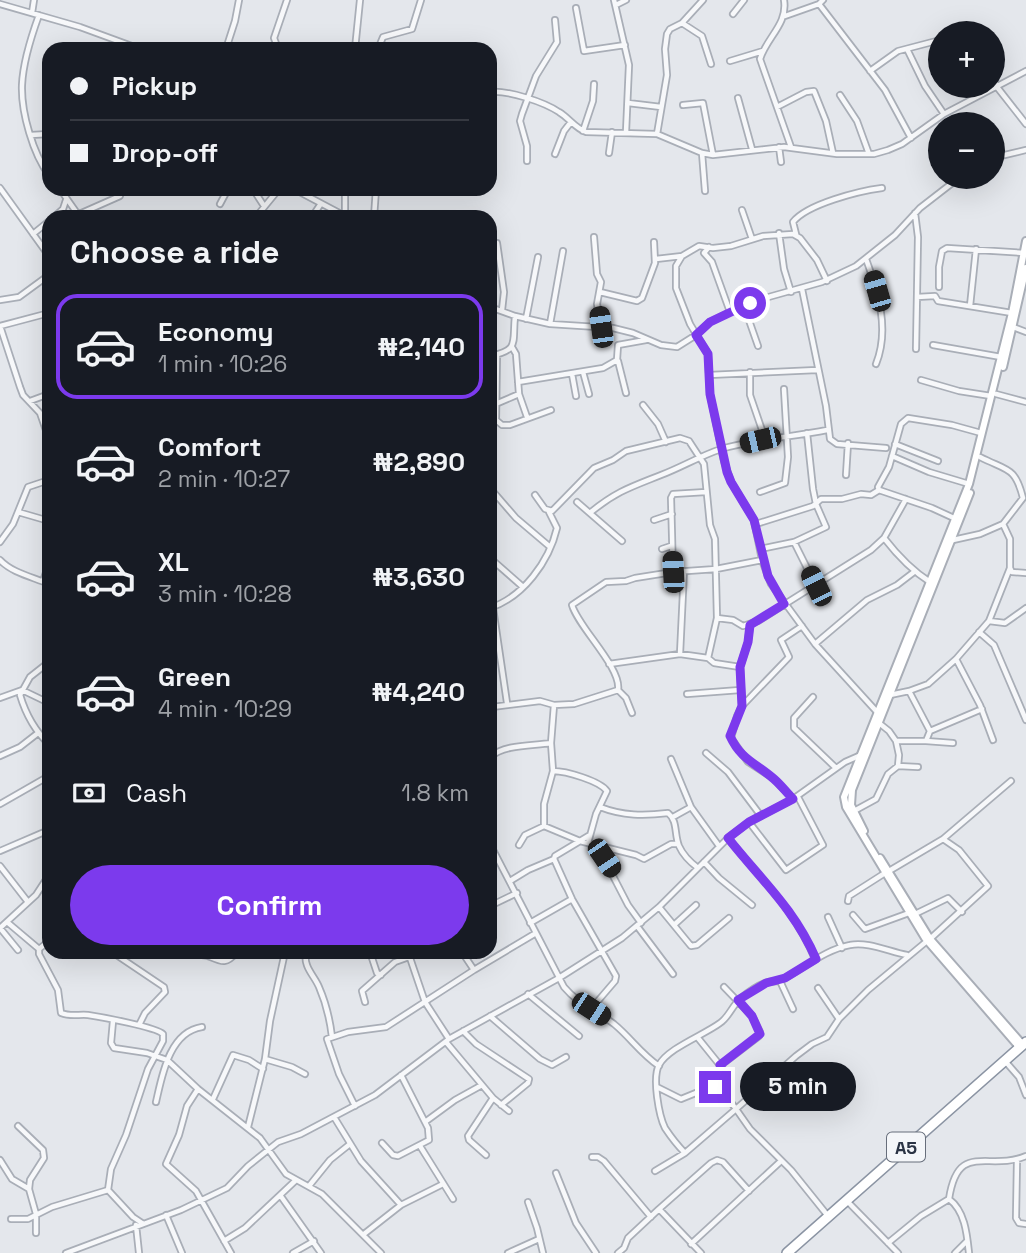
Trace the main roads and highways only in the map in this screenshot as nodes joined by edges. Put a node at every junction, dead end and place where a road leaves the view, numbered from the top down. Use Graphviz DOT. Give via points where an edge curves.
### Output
graph roads {
  1 [pos="1023,1045"];
  2 [pos="789,1252"];
  1 -- 2 [label="highway, A5"];
}
